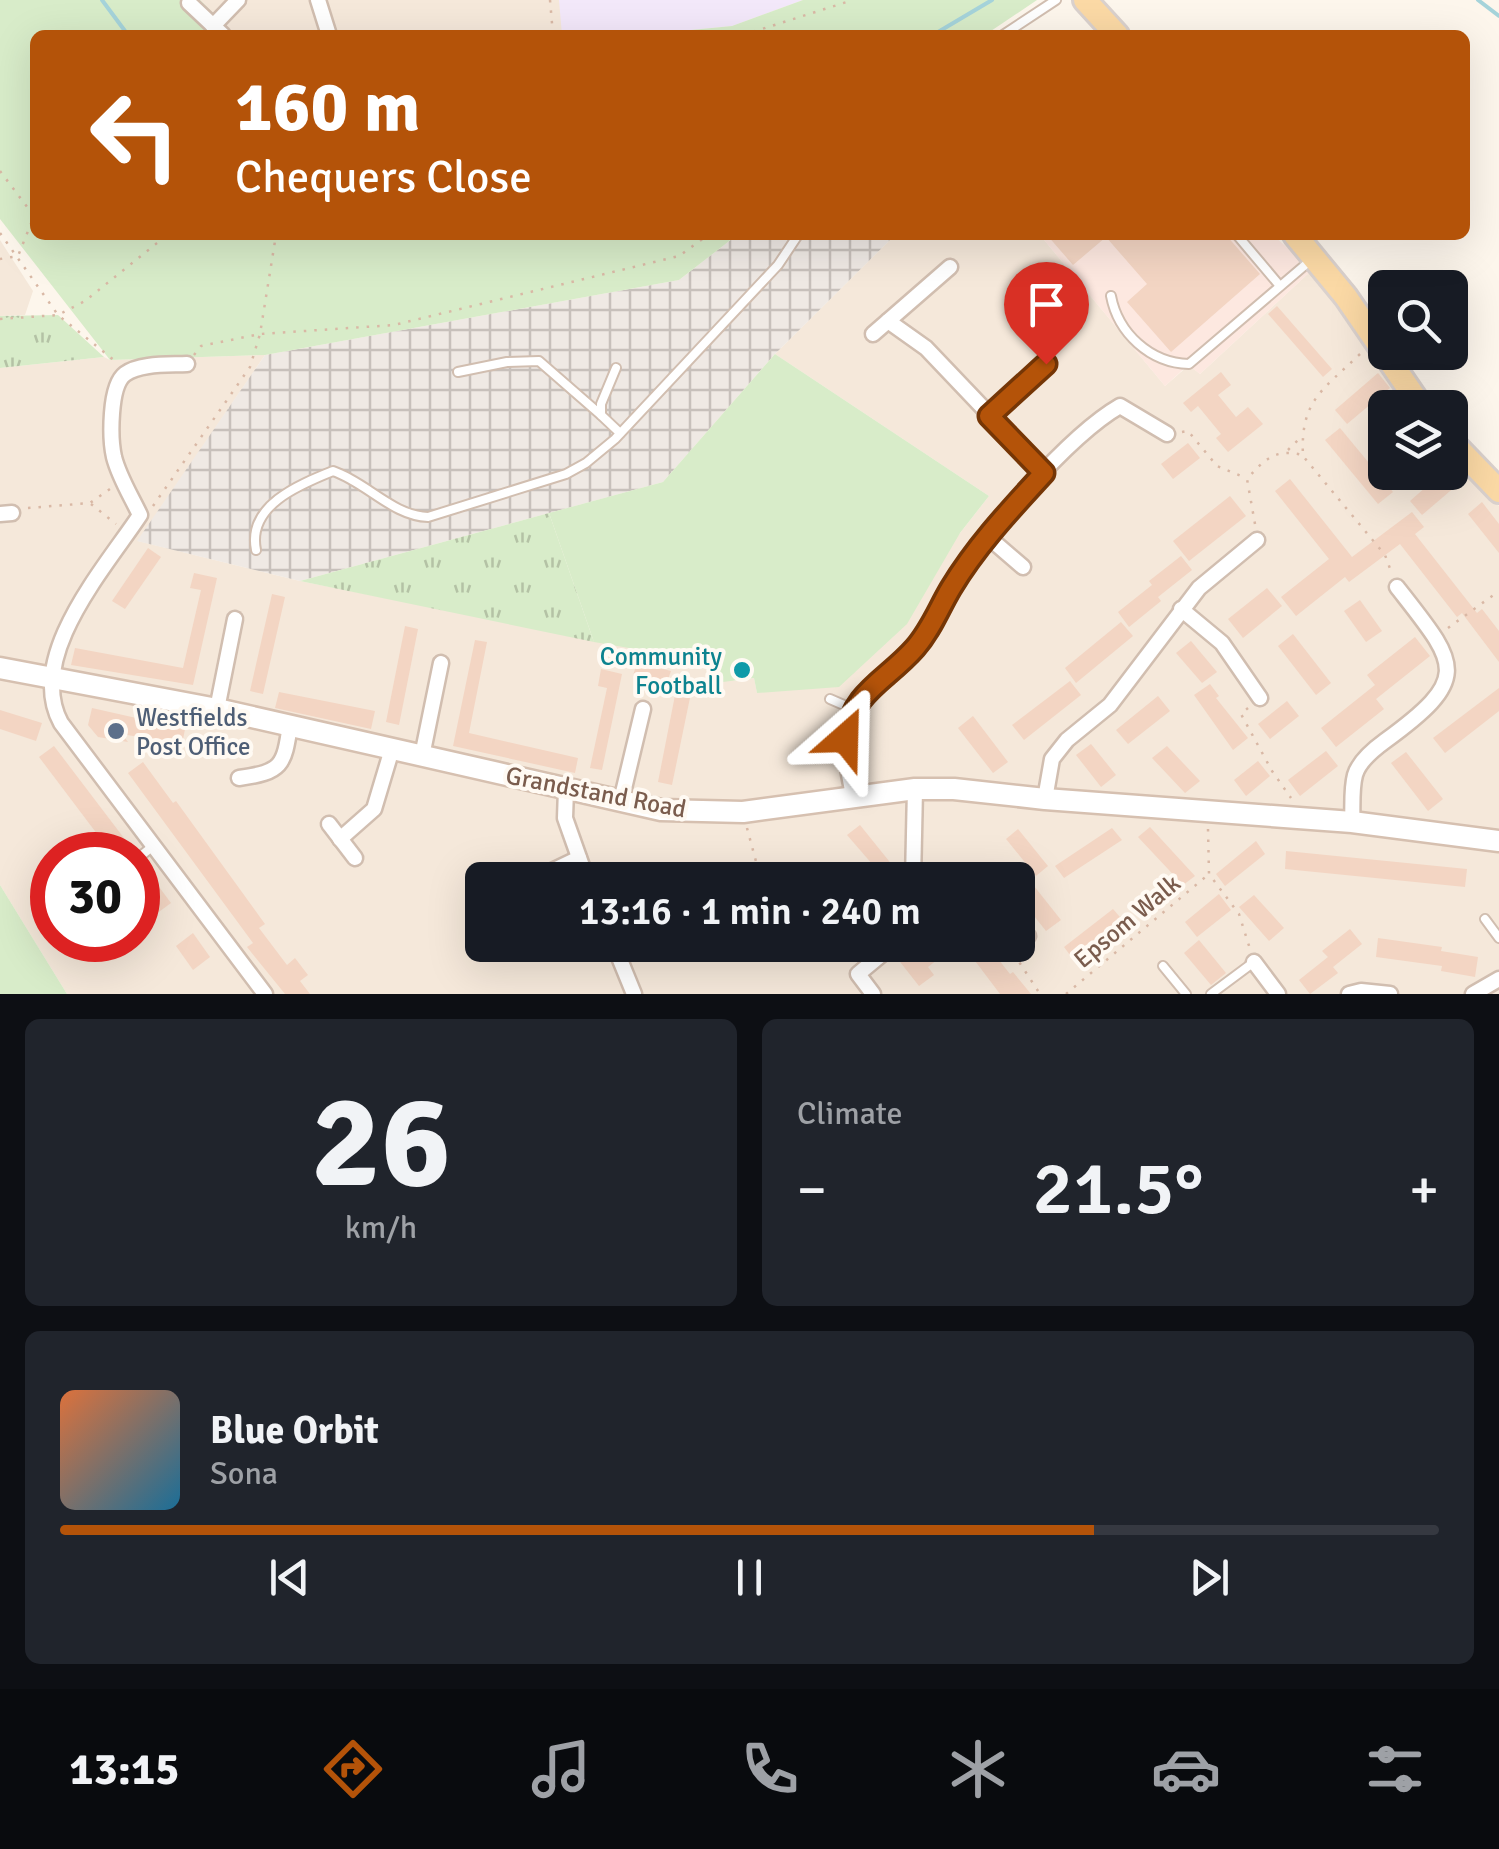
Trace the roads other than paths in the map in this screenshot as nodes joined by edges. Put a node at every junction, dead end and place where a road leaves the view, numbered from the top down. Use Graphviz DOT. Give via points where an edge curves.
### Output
graph roads {
  1 [pos="238,0"];
  2 [pos="318,0"];
  3 [pos="1056,0"];
  4 [pos="1085,0"];
  5 [pos="189,3"];
  6 [pos="217,30"];
  7 [pos="219,30"];
  8 [pos="327,30"];
  9 [pos="1010,30"];
  10 [pos="1112,30"];
  11 [pos="795,240"];
  12 [pos="1241,240"];
  13 [pos="1299,240"];
  14 [pos="1314,257"];
  15 [pos="950,268"];
  16 [pos="1280,286"];
  17 [pos="1112,296"];
  18 [pos="888,322"];
  19 [pos="873,334"];
  20 [pos="187,364"];
  21 [pos="1046,364"];
  22 [pos="616,368"];
  23 [pos="458,372"];
  24 [pos="1410,390"];
  25 [pos="601,415"];
  26 [pos="989,416"];
  27 [pos="620,434"];
  28 [pos="1167,434"];
  29 [pos="1468,459"];
  30 [pos="1044,473"];
  31 [pos="1499,491"];
  32 [pos="987,536"];
  33 [pos="1258,540"];
  34 [pos="256,550"];
  35 [pos="1023,567"];
  36 [pos="1397,587"];
  37 [pos="1182,608"];
  38 [pos="235,620"];
  39 [pos="441,663"];
  40 [pos="0,668"];
  41 [pos="53,678"];
  42 [pos="1260,698"];
  43 [pos="830,700"];
  44 [pos="217,708"];
  45 [pos="853,709"];
  46 [pos="643,710"];
  47 [pos="290,725"];
  48 [pos="392,749"];
  49 [pos="422,756"];
  50 [pos="239,778"];
  51 [pos="566,789"];
  52 [pos="915,789"];
  53 [pos="853,796"];
  54 [pos="1045,799"];
  55 [pos="621,802"];
  56 [pos="1352,822"];
  57 [pos="329,824"];
  58 [pos="141,832"];
  59 [pos="340,839"];
  60 [pos="1499,842"];
  61 [pos="160,857"];
  62 [pos="355,858"];
  63 [pos="578,858"];
  64 [pos="570,862"];
  65 [pos="580,862"];
  66 [pos="913,862"];
  67 [pos="1485,919"];
  68 [pos="1499,938"];
  69 [pos="621,962"];
  70 [pos="872,962"];
  71 [pos="1254,962"];
  72 [pos="1164,966"];
  73 [pos="1499,979"];
  74 [pos="265,994"];
  75 [pos="634,994"];
  76 [pos="873,994"];
  77 [pos="1186,994"];
  78 [pos="1211,994"];
  79 [pos="1278,994"];
  80 [pos="1349,994"];
  81 [pos="1390,994"];
  82 [pos="1473,994"];
  1 -- 7 [label="street"];
  2 -- 8 [label="street"];
  3 -- 9 [label="lane"];
  4 -- 10 [label="main road"];
  5 -- 6 [label="street"];
  11 -- 27 [label="lane"];
  12 -- 16 [label="lane"];
  13 -- 14 [label="main road"];
  14 -- 16 [label="lane"];
  14 -- 24 [label="main road"];
  15 -- 18 [label="street"];
  16 -- 17 [label="lane" via="1188,364 1162,361 1137,343 1117,318"];
  18 -- 19 [label="street"];
  18 -- 26 [label="street" via="926,348"];
  20 -- 41 [label="street" via="138,368 117,384 114,455 140,515 60,640"];
  21 -- 26 [label="street"];
  22 -- 25 [label="lane"];
  23 -- 25 [label="lane" via="539,361"];
  25 -- 27 [label="lane"];
  26 -- 30 [label="street"];
  27 -- 34 [label="lane" via="566,474 428,517 408,514 333,471 264,511 255,524"];
  28 -- 30 [label="street" via="1120,406"];
  29 -- 31 [label="main road"];
  30 -- 32 [label="street"];
  32 -- 35 [label="street"];
  32 -- 45 [label="street" via="916,648"];
  33 -- 37 [label="street"];
  36 -- 56 [label="street" via="1449,665 1444,687 1423,714 1370,752 1355,773"];
  37 -- 42 [label="street" via="1222,643"];
  37 -- 54 [label="street" via="1110,705 1052,759"];
  38 -- 44 [label="street"];
  39 -- 49 [label="street"];
  40 -- 41 [label="street, Grandstand Road"];
  41 -- 44 [label="street, Grandstand Road"];
  41 -- 58 [label="street" via="51,698 61,723"];
  43 -- 45 [label="lane"];
  44 -- 47 [label="street, Grandstand Road"];
  45 -- 53 [label="street" via="845,738"];
  46 -- 55 [label="street"];
  47 -- 48 [label="street, Grandstand Road"];
  47 -- 50 [label="street" via="278,768"];
  48 -- 49 [label="street, Grandstand Road"];
  48 -- 59 [label="street" via="374,808"];
  49 -- 51 [label="street, Grandstand Road"];
  51 -- 55 [label="street, Grandstand Road"];
  51 -- 63 [label="street" via="565,818"];
  52 -- 53 [label="street, Grandstand Road"];
  52 -- 54 [label="street, Grandstand Road"];
  52 -- 66 [label="street"];
  53 -- 55 [label="street, Grandstand Road" via="742,812"];
  54 -- 56 [label="street, Grandstand Road"];
  56 -- 60 [label="street, Grandstand Road"];
  57 -- 59 [label="street"];
  59 -- 62 [label="street"];
  61 -- 74 [label="street"];
  63 -- 64 [label="street"];
  63 -- 65 [label="street"];
  67 -- 68 [label="lane"];
  69 -- 75 [label="street"];
  70 -- 76 [label="street" via="858,974"];
  71 -- 78 [label="lane"];
  71 -- 79 [label="street"];
  72 -- 77 [label="lane"];
  73 -- 82 [label="street"];
  80 -- 81 [label="street"];
}
